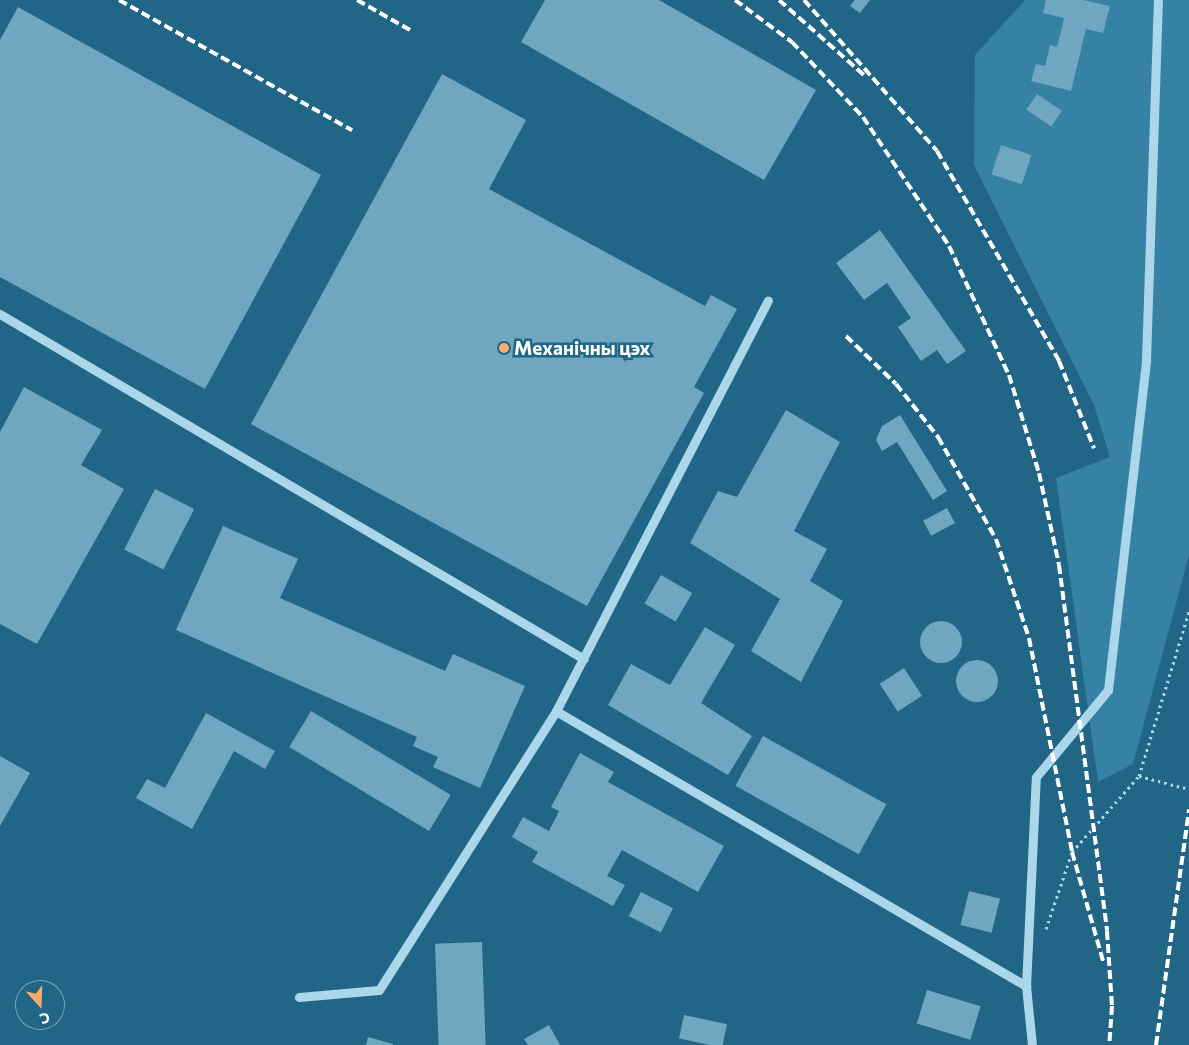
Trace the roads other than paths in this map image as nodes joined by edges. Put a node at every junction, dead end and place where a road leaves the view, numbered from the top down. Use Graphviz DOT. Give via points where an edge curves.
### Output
graph roads {
  1 [pos="1158,0"];
  2 [pos="768,301"];
  3 [pos="0,314"];
  4 [pos="584,659"];
  5 [pos="556,711"];
  6 [pos="1026,986"];
  7 [pos="299,997"];
  8 [pos="1032,1045"];
  1 -- 6 [label="lane" via="1146,360 1108,690 1036,777"];
  2 -- 4 [label="lane"];
  3 -- 4 [label="lane"];
  4 -- 5 [label="lane"];
  5 -- 6 [label="lane"];
  5 -- 7 [label="lane" via="379,990"];
  6 -- 8 [label="lane"];
}
